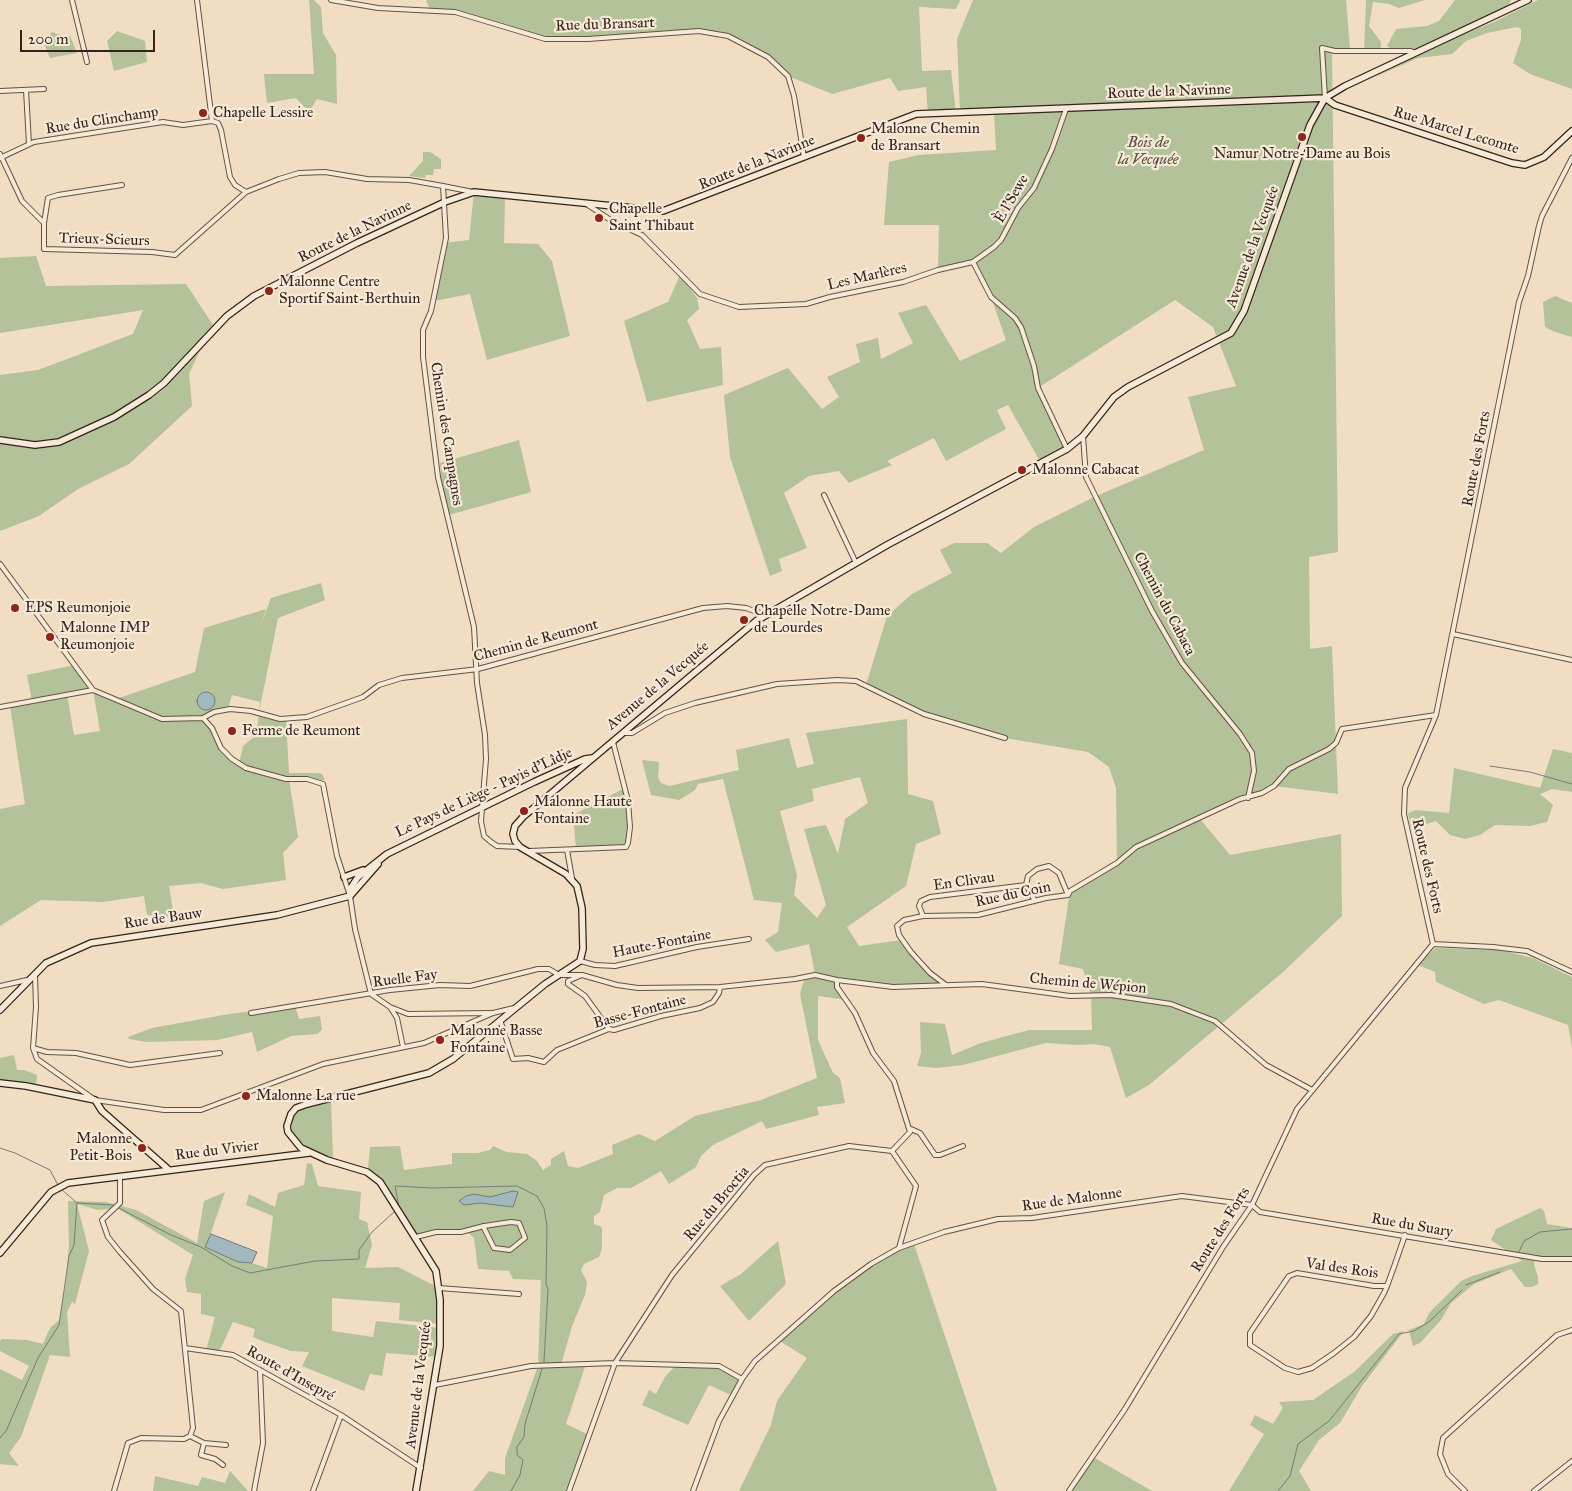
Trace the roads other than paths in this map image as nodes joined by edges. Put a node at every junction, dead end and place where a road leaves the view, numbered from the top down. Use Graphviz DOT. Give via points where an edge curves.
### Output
graph roads {
  1 [pos="72,0"];
  2 [pos="198,0"];
  3 [pos="331,0"];
  4 [pos="1528,0"];
  5 [pos="1416,53"];
  6 [pos="87,62"];
  7 [pos="44,89"];
  8 [pos="26,90"];
  9 [pos="0,91"];
  10 [pos="1325,98"];
  11 [pos="1066,109"];
  12 [pos="212,121"];
  13 [pos="1572,131"];
  14 [pos="29,144"];
  15 [pos="0,157"];
  16 [pos="804,157"];
  17 [pos="1572,158"];
  18 [pos="122,185"];
  19 [pos="443,186"];
  20 [pos="246,192"];
  21 [pos="474,192"];
  22 [pos="445,202"];
  23 [pos="588,205"];
  24 [pos="44,223"];
  25 [pos="973,262"];
  26 [pos="1082,436"];
  27 [pos="0,440"];
  28 [pos="1067,449"];
  29 [pos="824,495"];
  30 [pos="856,563"];
  31 [pos="0,564"];
  32 [pos="766,615"];
  33 [pos="1453,634"];
  34 [pos="1572,660"];
  35 [pos="478,669"];
  36 [pos="93,690"];
  37 [pos="0,707"];
  38 [pos="1436,715"];
  39 [pos="203,718"];
  40 [pos="621,734"];
  41 [pos="1005,738"];
  42 [pos="612,740"];
  43 [pos="592,758"];
  44 [pos="1248,798"];
  45 [pos="481,808"];
  46 [pos="520,847"];
  47 [pos="567,850"];
  48 [pos="526,852"];
  49 [pos="387,854"];
  50 [pos="367,868"];
  51 [pos="344,878"];
  52 [pos="572,878"];
  53 [pos="1026,885"];
  54 [pos="1068,895"];
  55 [pos="350,896"];
  56 [pos="1035,901"];
  57 [pos="923,916"];
  58 [pos="749,939"];
  59 [pos="1433,944"];
  60 [pos="580,960"];
  61 [pos="1572,972"];
  62 [pos="35,973"];
  63 [pos="582,975"];
  64 [pos="559,976"];
  65 [pos="27,980"];
  66 [pos="837,980"];
  67 [pos="946,985"];
  68 [pos="0,986"];
  69 [pos="720,987"];
  70 [pos="371,994"];
  71 [pos="390,1006"];
  72 [pos="518,1007"];
  73 [pos="0,1010"];
  74 [pos="251,1013"];
  75 [pos="492,1013"];
  76 [pos="500,1020"];
  77 [pos="609,1029"];
  78 [pos="403,1047"];
  79 [pos="33,1048"];
  80 [pos="220,1053"];
  81 [pos="0,1083"];
  82 [pos="1312,1090"];
  83 [pos="94,1100"];
  84 [pos="911,1129"];
  85 [pos="963,1146"];
  86 [pos="892,1151"];
  87 [pos="310,1153"];
  88 [pos="168,1169"];
  89 [pos="120,1176"];
  90 [pos="1252,1204"];
  91 [pos="483,1226"];
  92 [pos="1405,1235"];
  93 [pos="416,1237"];
  94 [pos="899,1248"];
  95 [pos="0,1253"];
  96 [pos="1572,1259"];
  97 [pos="1387,1286"];
  98 [pos="439,1288"];
  99 [pos="519,1294"];
  100 [pos="1572,1330"];
  101 [pos="185,1348"];
  102 [pos="615,1363"];
  103 [pos="260,1370"];
  104 [pos="742,1379"];
  105 [pos="435,1385"];
  106 [pos="341,1416"];
  107 [pos="190,1436"];
  108 [pos="204,1443"];
  109 [pos="226,1445"];
  110 [pos="1572,1461"];
  111 [pos="222,1465"];
  112 [pos="421,1468"];
  113 [pos="114,1491"];
  114 [pos="254,1491"];
  115 [pos="313,1491"];
  116 [pos="416,1491"];
  117 [pos="569,1491"];
  118 [pos="693,1491"];
  119 [pos="1069,1491"];
  120 [pos="1465,1491"];
  121 [pos="1534,1491"];
  1 -- 6 [label="street"];
  2 -- 12 [label="street"];
  3 -- 16 [label="street, Rue du Bransart" via="378,8 455,12 545,39 699,31 728,36 768,57 788,76"];
  4 -- 5 [label="street"];
  5 -- 10 [label="street"];
  5 -- 10 [label="street" via="1322,48"];
  7 -- 8 [label="street"];
  8 -- 9 [label="street"];
  8 -- 14 [label="street"];
  10 -- 11 [label="street, Route de la Navinne"];
  10 -- 13 [label="street, Rue Marcel Lecomte" via="1334,105 1526,165 1544,157"];
  10 -- 26 [label="street, Avenue de la Vecquée" via="1310,125 1238,323 1221,340 1114,397"];
  11 -- 16 [label="street, Route de la Navinne" via="916,114"];
  11 -- 25 [label="street, È l'Sewe" via="1034,188 1018,208 1001,240"];
  12 -- 14 [label="street, Rue du Clinchamp" via="183,125 163,122"];
  12 -- 20 [label="street" via="218,123 221,130 230,177 235,186"];
  14 -- 15 [label="street, Rue du Clinchamp"];
  15 -- 24 [label="street, Trieux-Scieurs" via="22,201"];
  16 -- 23 [label="street, Route de la Navinne" via="669,210 651,212"];
  17 -- 33 [label="street, Route des Forts" via="1542,216 1519,302"];
  18 -- 24 [label="street" via="48,198"];
  19 -- 20 [label="street" via="315,172 279,179"];
  19 -- 21 [label="street"];
  19 -- 22 [label="street, Chemin des Campagnes"];
  20 -- 24 [label="street, Trieux-Scieurs" via="175,256 152,252 44,250"];
  21 -- 22 [label="street, Route de la Navinne"];
  21 -- 23 [label="street, Route de la Navinne"];
  22 -- 27 [label="street, Route de la Navinne" via="254,296 227,316 164,383 114,417 66,440 46,445"];
  22 -- 35 [label="street, Chemin des Campagnes" via="446,238 433,306 423,330 423,358 438,477 474,627"];
  23 -- 25 [label="street, Les Marlères" via="642,235 700,294 739,307 806,304 896,284"];
  25 -- 28 [label="street" via="991,297 1021,327 1038,388"];
  26 -- 28 [label="street, Avenue de la Vecquée"];
  26 -- 44 [label="street, Chemin du Cabaca" via="1086,477 1157,620 1182,663 1252,753 1254,771"];
  28 -- 30 [label="street, Avenue de la Vecquée"];
  29 -- 30 [label="street"];
  30 -- 32 [label="street, Avenue de la Vecquée"];
  31 -- 36 [label="street, Chemin de Reumont"];
  32 -- 35 [label="street, Chemin de Reumont" via="746,608 703,608"];
  32 -- 40 [label="street, Avenue de la Vecquée" via="738,633"];
  33 -- 34 [label="street"];
  33 -- 38 [label="street, Route des Forts"];
  35 -- 39 [label="street, Chemin de Reumont" via="402,678 379,685 363,697 307,717 280,719 230,709"];
  35 -- 45 [label="street, Chemin des Campagnes" via="486,758"];
  36 -- 37 [label="street"];
  36 -- 39 [label="street, Chemin de Reumont" via="152,717"];
  38 -- 44 [label="street, Rue du Coin" via="1342,729 1336,743 1329,749 1289,769 1274,786"];
  38 -- 59 [label="street, Route des Forts" via="1403,800"];
  39 -- 51 [label="street" via="212,728 221,748 246,768 286,779 307,779 323,784 336,856"];
  40 -- 41 [label="street" via="632,733 665,713 695,703 777,684 838,680 856,681 924,714"];
  40 -- 42 [label="street, Avenue de la Vecquée"];
  42 -- 43 [label="street, Avenue de la Vecquée"];
  42 -- 47 [label="street" via="628,801 628,843 625,848"];
  43 -- 45 [label="street, Le Pays de Liège - Payis d'Lîdje"];
  43 -- 46 [label="street, Avenue de la Vecquée" via="516,826 515,841"];
  44 -- 54 [label="street, Rue du Coin" via="1136,847"];
  45 -- 46 [label="street, Chemin des Campagnes" via="484,836 497,846"];
  45 -- 49 [label="street, Le Pays de Liège - Payis d'Lîdje"];
  46 -- 48 [label="street"];
  47 -- 48 [label="street"];
  47 -- 52 [label="street"];
  48 -- 52 [label="street"];
  49 -- 50 [label="street, Le Pays de Liège - Payis d'Lîdje"];
  49 -- 55 [label="street, Le Pays de Liège - Payis d'Lîdje"];
  50 -- 51 [label="street"];
  50 -- 55 [label="street, Le Pays de Liège - Payis d'Lîdje" via="350,889"];
  51 -- 55 [label="street"];
  52 -- 60 [label="street" via="582,908 583,949"];
  53 -- 54 [label="street" via="1028,876 1049,866 1059,873"];
  53 -- 56 [label="street"];
  53 -- 57 [label="street, En Clivau" via="930,897 921,901 919,906"];
  54 -- 56 [label="street, Rue du Coin"];
  55 -- 62 [label="street, Rue de Bauw" via="277,915 91,943 46,963"];
  55 -- 70 [label="street"];
  56 -- 57 [label="street, Rue du Coin" via="978,915"];
  57 -- 67 [label="street, Rue du Coin" via="904,920 896,930 921,964"];
  58 -- 60 [label="street, Haute-Fontaine" via="615,966"];
  59 -- 61 [label="street" via="1527,951"];
  59 -- 82 [label="street, Route des Forts"];
  60 -- 64 [label="street, Avenue de la Vecquée"];
  62 -- 65 [label="street, Rue de Bauw"];
  62 -- 79 [label="street"];
  63 -- 64 [label="street"];
  63 -- 69 [label="street" via="638,988"];
  63 -- 77 [label="street" via="568,981 568,984 586,996"];
  64 -- 70 [label="street, Ruelle Fay" via="549,969 538,969 470,986 440,985"];
  64 -- 72 [label="street, Avenue de la Vecquée"];
  65 -- 68 [label="street"];
  65 -- 73 [label="street, Rue de Bauw"];
  66 -- 67 [label="street, Chemin de Wépion" via="893,987"];
  66 -- 69 [label="street" via="815,974"];
  66 -- 84 [label="street" via="837,987 855,1013 873,1052 894,1081 900,1106"];
  67 -- 82 [label="street, Chemin de Wépion" via="982,984 1070,996 1111,994 1171,1004 1215,1020 1266,1065"];
  69 -- 77 [label="street, Basse-Fontaine" via="713,1002 700,1008"];
  70 -- 71 [label="street"];
  70 -- 74 [label="street, Ruelle Fay"];
  71 -- 75 [label="street" via="408,1014"];
  71 -- 78 [label="street" via="398,1018"];
  72 -- 75 [label="street"];
  72 -- 76 [label="street, Avenue de la Vecquée"];
  75 -- 78 [label="street" via="428,1041"];
  76 -- 77 [label="street, Basse-Fontaine" via="511,1055 518,1060 528,1058 544,1062 556,1050"];
  76 -- 87 [label="street, Avenue de la Vecquée" via="453,1059 429,1073 296,1108 289,1119 288,1132"];
  78 -- 83 [label="street" via="323,1064 201,1110 147,1108"];
  79 -- 80 [label="street" via="130,1065"];
  79 -- 83 [label="street" via="37,1059"];
  81 -- 83 [label="street"];
  82 -- 90 [label="street, Route des Forts" via="1289,1123"];
  83 -- 88 [label="street, Rue du Vivier" via="102,1111"];
  84 -- 85 [label="street" via="920,1134 935,1155"];
  84 -- 86 [label="street"];
  86 -- 94 [label="street" via="916,1186"];
  86 -- 102 [label="street, Rue du Broctia" via="849,1146 765,1165 672,1275"];
  87 -- 88 [label="street, Rue du Vivier"];
  87 -- 93 [label="street, Avenue de la Vecquée" via="367,1172 380,1182"];
  88 -- 89 [label="street"];
  89 -- 95 [label="street" via="59,1187"];
  89 -- 101 [label="street" via="120,1203 102,1220 108,1238 152,1289 181,1311"];
  90 -- 92 [label="street, Rue du Suary" via="1260,1212"];
  90 -- 94 [label="street, Rue de Malonne" via="1182,1196 1032,1218 998,1219 944,1232"];
  90 -- 119 [label="street, Route des Forts" via="1125,1409"];
  91 -- 91 [label="street" via="519,1223 524,1238 510,1250 494,1248"];
  91 -- 93 [label="street"];
  92 -- 96 [label="street, Rue du Suary" via="1542,1259"];
  92 -- 97 [label="street, Val des Rois"];
  93 -- 98 [label="street, Avenue de la Vecquée" via="436,1271"];
  94 -- 104 [label="street, Rue de Malonne" via="834,1291 755,1361"];
  97 -- 97 [label="street, Val des Rois" via="1371,1316 1354,1336 1312,1368 1298,1372 1285,1368 1250,1345 1250,1333 1289,1276 1298,1273"];
  98 -- 99 [label="street"];
  98 -- 105 [label="street, Avenue de la Vecquée"];
  100 -- 120 [label="street" via="1557,1335 1443,1438 1440,1454 1448,1474"];
  101 -- 103 [label="street, Route d'Insepré" via="233,1355"];
  101 -- 107 [label="street"];
  102 -- 104 [label="street" via="719,1366"];
  102 -- 105 [label="street" via="531,1366"];
  102 -- 117 [label="street, Rue du Broctia"];
  103 -- 106 [label="street, Route d'Insepré"];
  103 -- 114 [label="street" via="263,1443"];
  104 -- 118 [label="street, Rue de Malonne" via="719,1421"];
  105 -- 112 [label="street, Avenue de la Vecquée"];
  106 -- 112 [label="street, Route d'Insepré"];
  106 -- 115 [label="street"];
  107 -- 108 [label="street"];
  107 -- 113 [label="street" via="175,1440 141,1438 128,1443"];
  108 -- 109 [label="street"];
  108 -- 111 [label="street" via="201,1455"];
  110 -- 121 [label="street"];
  112 -- 116 [label="street, Avenue de la Vecquée"];
}
